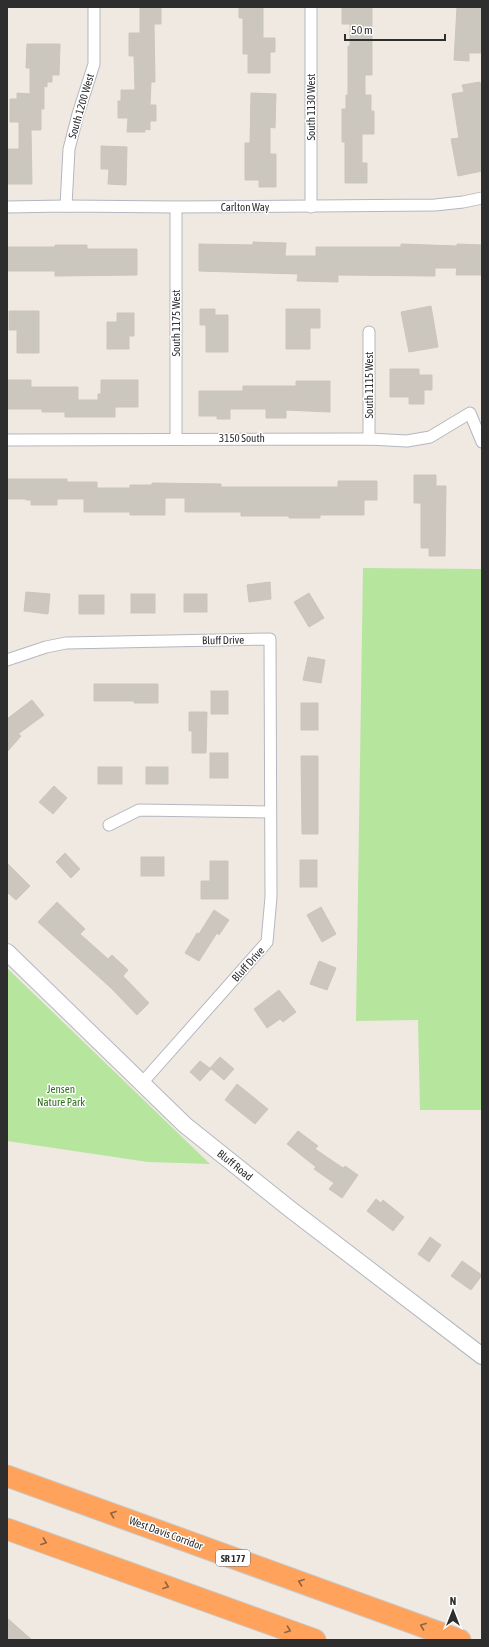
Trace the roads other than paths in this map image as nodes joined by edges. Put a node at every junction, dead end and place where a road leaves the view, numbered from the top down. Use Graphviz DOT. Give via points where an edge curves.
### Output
graph roads {
  1 [pos="94,7"];
  2 [pos="311,7"];
  3 [pos="482,198"];
  4 [pos="66,206"];
  5 [pos="7,207"];
  6 [pos="176,207"];
  7 [pos="311,207"];
  8 [pos="370,332"];
  9 [pos="176,438"];
  10 [pos="369,439"];
  11 [pos="7,440"];
  12 [pos="482,442"];
  13 [pos="7,660"];
  14 [pos="270,812"];
  15 [pos="109,825"];
  16 [pos="7,952"];
  17 [pos="142,1083"];
  18 [pos="482,1356"];
  19 [pos="7,1476"];
  20 [pos="7,1529"];
  21 [pos="315,1640"];
  22 [pos="460,1640"];
  1 -- 4 [label="street, South 1200 West" via="94,64 69,150"];
  2 -- 7 [label="street, South 1130 West"];
  3 -- 7 [label="street, Carlton Way" via="435,205"];
  4 -- 5 [label="street, Carlton Way"];
  4 -- 6 [label="street, Carlton Way"];
  6 -- 7 [label="street, Carlton Way"];
  6 -- 9 [label="street, South 1175 West"];
  8 -- 10 [label="street, South 1115 West"];
  9 -- 10 [label="street, 3150 South"];
  9 -- 11 [label="street, 3150 South"];
  10 -- 12 [label="street, 3150 South" via="407,441 430,437 470,413"];
  13 -- 14 [label="street, Bluff Drive" via="66,643 270,639"];
  14 -- 15 [label="street" via="139,810"];
  14 -- 17 [label="street, Bluff Drive" via="271,897 267,942"];
  16 -- 17 [label="main road, Bluff Road"];
  17 -- 18 [label="main road, Bluff Road" via="185,1125 290,1210"];
  22 -- 19 [label="highway, West Davis Corridor / SR 177, one-way"];
  20 -- 21 [label="highway, one-way"];
}
